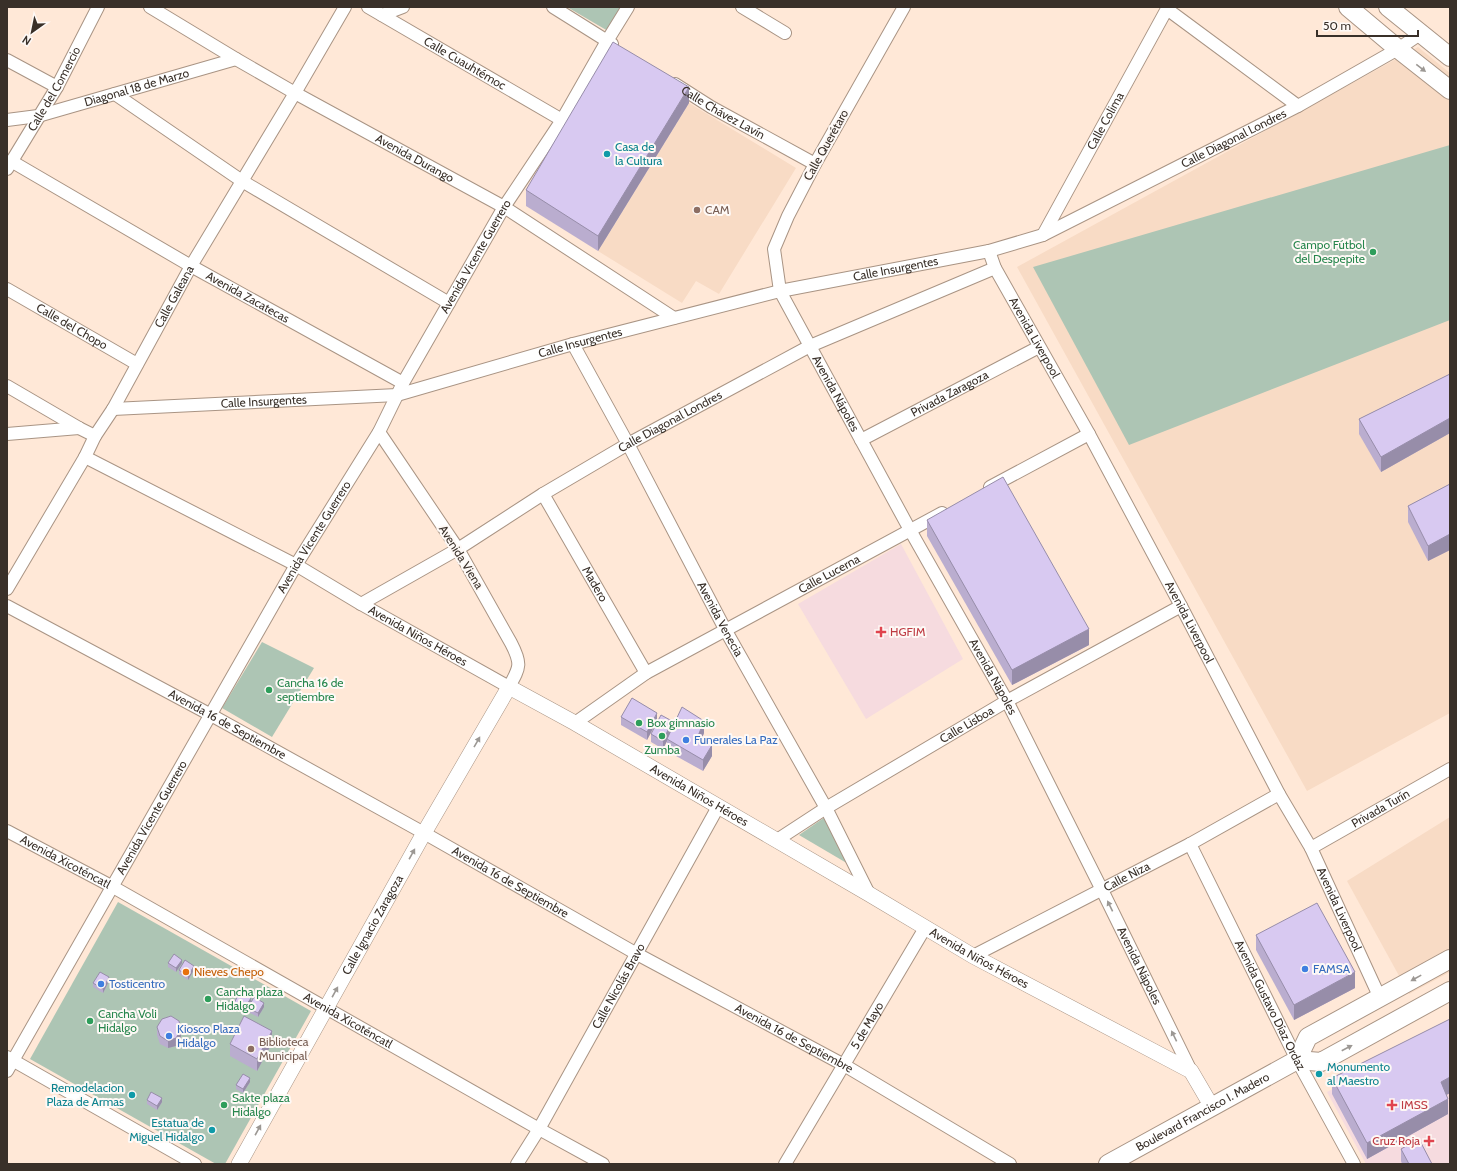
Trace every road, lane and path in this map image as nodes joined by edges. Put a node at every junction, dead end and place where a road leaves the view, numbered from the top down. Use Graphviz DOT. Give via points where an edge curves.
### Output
graph roads {
  1 [pos="98,7"];
  2 [pos="150,7"];
  3 [pos="345,7"];
  4 [pos="368,7"];
  5 [pos="403,7"];
  6 [pos="553,7"];
  7 [pos="628,7"];
  8 [pos="742,7"];
  9 [pos="904,7"];
  10 [pos="1348,7"];
  11 [pos="1388,7"];
  12 [pos="1168,8"];
  13 [pos="382,15"];
  14 [pos="785,34"];
  15 [pos="1420,34"];
  16 [pos="607,41"];
  17 [pos="620,49"];
  18 [pos="1398,49"];
  19 [pos="1450,57"];
  20 [pos="236,59"];
  21 [pos="7,60"];
  22 [pos="666,78"];
  23 [pos="57,86"];
  24 [pos="1450,90"];
  25 [pos="295,93"];
  26 [pos="115,94"];
  27 [pos="1298,106"];
  28 [pos="38,116"];
  29 [pos="7,120"];
  30 [pos="562,120"];
  31 [pos="815,164"];
  32 [pos="9,165"];
  33 [pos="242,181"];
  34 [pos="504,207"];
  35 [pos="1043,236"];
  36 [pos="989,251"];
  37 [pos="191,266"];
  38 [pos="995,268"];
  39 [pos="7,289"];
  40 [pos="780,291"];
  41 [pos="449,303"];
  42 [pos="674,318"];
  43 [pos="573,344"];
  44 [pos="810,346"];
  45 [pos="1038,346"];
  46 [pos="137,364"];
  47 [pos="403,383"];
  48 [pos="7,386"];
  49 [pos="397,396"];
  50 [pos="113,409"];
  51 [pos="79,428"];
  52 [pos="379,432"];
  53 [pos="7,434"];
  54 [pos="1089,434"];
  55 [pos="95,436"];
  56 [pos="861,440"];
  57 [pos="628,444"];
  58 [pos="85,457"];
  59 [pos="979,493"];
  60 [pos="543,494"];
  61 [pos="951,508"];
  62 [pos="910,530"];
  63 [pos="458,549"];
  64 [pos="296,565"];
  65 [pos="7,589"];
  66 [pos="361,604"];
  67 [pos="7,606"];
  68 [pos="1181,606"];
  69 [pos="726,631"];
  70 [pos="646,674"];
  71 [pos="509,687"];
  72 [pos="1007,701"];
  73 [pos="211,715"];
  74 [pos="575,723"];
  75 [pos="1450,769"];
  76 [pos="1279,794"];
  77 [pos="718,807"];
  78 [pos="826,808"];
  79 [pos="7,831"];
  80 [pos="424,833"];
  81 [pos="777,840"];
  82 [pos="1190,844"];
  83 [pos="1311,848"];
  84 [pos="113,887"];
  85 [pos="1102,890"];
  86 [pos="869,894"];
  87 [pos="924,928"];
  88 [pos="637,954"];
  89 [pos="973,956"];
  90 [pos="1450,959"];
  91 [pos="1450,991"];
  92 [pos="1380,998"];
  93 [pos="326,1009"];
  94 [pos="10,1058"];
  95 [pos="1297,1060"];
  96 [pos="844,1065"];
  97 [pos="1191,1070"];
  98 [pos="7,1071"];
  99 [pos="1212,1107"];
  100 [pos="539,1129"];
  101 [pos="196,1164"];
  102 [pos="239,1164"];
  103 [pos="517,1164"];
  104 [pos="603,1164"];
  105 [pos="785,1164"];
  106 [pos="1010,1164"];
  107 [pos="1108,1164"];
  108 [pos="1354,1164"];
  1 -- 23 [label="street, Calle del Comercio"];
  2 -- 20 [label="street, Avenida Durango"];
  3 -- 25 [label="street, Calle Galeana"];
  4 -- 13 [label="street, Calle Cuauhtémoc"];
  5 -- 13 [label="street"];
  6 -- 16 [label="street"];
  7 -- 16 [label="street, Avenida Vicente Guerrero"];
  8 -- 14 [label="street"];
  9 -- 31 [label="street, Calle Querétaro"];
  10 -- 18 [label="main road"];
  11 -- 15 [label="main road"];
  12 -- 27 [label="street"];
  12 -- 35 [label="street, Calle Colima"];
  13 -- 30 [label="street, Calle Cuauhtémoc"];
  15 -- 18 [label="street, Calle Diagonal Londres"];
  15 -- 19 [label="main road"];
  16 -- 17 [label="street"];
  16 -- 30 [label="street, Avenida Vicente Guerrero"];
  18 -- 24 [label="main road, one-way"];
  18 -- 27 [label="street, Calle Diagonal Londres"];
  20 -- 25 [label="street, Avenida Durango"];
  20 -- 26 [label="street, Diagonal 18 de Marzo"];
  21 -- 23 [label="street"];
  22 -- 31 [label="street, Calle Chávez Lavín" via="711,107"];
  23 -- 28 [label="street, Calle del Comercio"];
  25 -- 33 [label="street, Calle Galeana"];
  25 -- 34 [label="street, Avenida Durango"];
  26 -- 28 [label="street, Diagonal 18 de Marzo"];
  26 -- 33 [label="street"];
  27 -- 35 [label="street, Calle Diagonal Londres"];
  28 -- 29 [label="street, Diagonal 18 de Marzo"];
  28 -- 32 [label="street, Calle del Comercio"];
  30 -- 34 [label="street, Avenida Vicente Guerrero"];
  31 -- 40 [label="street, Calle Querétaro" via="774,249"];
  32 -- 37 [label="street, Avenida Zacatecas"];
  33 -- 37 [label="street, Calle Galeana"];
  33 -- 41 [label="street"];
  34 -- 41 [label="street, Avenida Vicente Guerrero"];
  34 -- 42 [label="street, Avenida Durango"];
  35 -- 36 [label="street, Calle Insurgentes"];
  36 -- 38 [label="street, Avenida Liverpool"];
  36 -- 40 [label="street, Calle Insurgentes"];
  37 -- 46 [label="street, Calle Galeana"];
  37 -- 47 [label="street, Avenida Zacatecas"];
  38 -- 44 [label="street, Calle Diagonal Londres"];
  38 -- 45 [label="street, Avenida Liverpool"];
  39 -- 46 [label="street, Calle del Chopo"];
  40 -- 42 [label="street, Calle Insurgentes"];
  40 -- 44 [label="street, Avenida Nápoles"];
  41 -- 47 [label="street, Avenida Vicente Guerrero"];
  42 -- 43 [label="street, Calle Insurgentes"];
  43 -- 49 [label="street, Calle Insurgentes"];
  43 -- 57 [label="street, Avenida Venecia"];
  44 -- 56 [label="street, Avenida Nápoles"];
  44 -- 57 [label="street, Calle Diagonal Londres"];
  45 -- 54 [label="street, Avenida Liverpool"];
  45 -- 56 [label="street, Privada Zaragoza"];
  46 -- 50 [label="street, Calle Galeana"];
  47 -- 49 [label="street, Avenida Vicente Guerrero"];
  48 -- 51 [label="street"];
  49 -- 50 [label="street, Calle Insurgentes"];
  49 -- 52 [label="street, Avenida Vicente Guerrero"];
  50 -- 55 [label="street, Calle Galeana"];
  51 -- 53 [label="street"];
  51 -- 55 [label="street"];
  52 -- 63 [label="street, Avenida Viena"];
  52 -- 64 [label="street, Avenida Vicente Guerrero"];
  54 -- 59 [label="street"];
  54 -- 68 [label="street, Avenida Liverpool"];
  55 -- 58 [label="street, Calle Galeana"];
  56 -- 62 [label="street, Avenida Nápoles"];
  57 -- 60 [label="street, Calle Diagonal Londres"];
  57 -- 69 [label="street, Avenida Venecia"];
  58 -- 64 [label="street, Avenida Niños Héroes"];
  58 -- 65 [label="street, Calle Galeana"];
  60 -- 63 [label="street, Calle Diagonal Londres"];
  60 -- 70 [label="street, Madero"];
  61 -- 62 [label="street, Calle Lucerna"];
  62 -- 69 [label="street, Calle Lucerna"];
  62 -- 72 [label="street, Avenida Nápoles"];
  63 -- 66 [label="street, Calle Diagonal Londres"];
  63 -- 71 [label="street, Avenida Viena" via="517,654 517,673"];
  64 -- 66 [label="street, Avenida Niños Héroes"];
  64 -- 73 [label="street, Avenida Vicente Guerrero"];
  66 -- 71 [label="street, Avenida Niños Héroes"];
  67 -- 73 [label="street, Avenida 16 de Septiembre"];
  68 -- 72 [label="street, Calle Lisboa"];
  68 -- 76 [label="street, Avenida Liverpool"];
  69 -- 70 [label="street, Calle Lucerna"];
  69 -- 78 [label="street, Avenida Venecia"];
  70 -- 74 [label="street, Calle Lucerna"];
  71 -- 74 [label="street, Avenida Niños Héroes"];
  80 -- 71 [label="street, Calle Ignacio Zaragoza, one-way"];
  72 -- 78 [label="street, Calle Lisboa"];
  72 -- 85 [label="street, Avenida Nápoles"];
  73 -- 80 [label="street, Avenida 16 de Septiembre"];
  73 -- 84 [label="street, Avenida Vicente Guerrero"];
  74 -- 77 [label="street, Avenida Niños Héroes"];
  75 -- 83 [label="street, Privada Turín"];
  76 -- 82 [label="street, Calle Niza"];
  76 -- 83 [label="street, Avenida Liverpool"];
  77 -- 81 [label="street, Avenida Niños Héroes"];
  77 -- 88 [label="street, Calle Nicolás Bravo"];
  78 -- 81 [label="street, Calle Lisboa"];
  78 -- 86 [label="street, Avenida Venecia"];
  79 -- 84 [label="street, Avenida Xicoténcatl"];
  80 -- 88 [label="street, Avenida 16 de Septiembre"];
  93 -- 80 [label="street, Calle Ignacio Zaragoza, one-way"];
  81 -- 86 [label="street, Avenida Niños Héroes"];
  82 -- 85 [label="street, Calle Niza"];
  82 -- 95 [label="street, Avenida Gustavo Díaz Ordaz"];
  83 -- 92 [label="street, Avenida Liverpool"];
  84 -- 93 [label="street, Avenida Xicoténcatl"];
  84 -- 94 [label="street, Avenida Vicente Guerrero"];
  85 -- 89 [label="street, Calle Niza"];
  97 -- 85 [label="street, Avenida Nápoles, one-way"];
  86 -- 87 [label="street, Avenida Niños Héroes"];
  87 -- 89 [label="street, Avenida Niños Héroes"];
  87 -- 96 [label="street, 5 de Mayo"];
  88 -- 96 [label="street, Avenida 16 de Septiembre"];
  88 -- 100 [label="street, Calle Nicolás Bravo"];
  89 -- 97 [label="street, Avenida Niños Héroes"];
  90 -- 92 [label="main road, one-way"];
  95 -- 91 [label="main road, one-way" via="1320,1062"];
  92 -- 95 [label="main road" via="1308,1037"];
  93 -- 100 [label="street, Avenida Xicoténcatl"];
  102 -- 93 [label="street, Calle Ignacio Zaragoza, one-way"];
  94 -- 98 [label="street, Avenida Vicente Guerrero"];
  94 -- 101 [label="street"];
  95 -- 99 [label="main road, Boulevard Francisco I. Madero"];
  95 -- 108 [label="street, Avenida Gustavo Díaz Ordaz"];
  96 -- 105 [label="street, 5 de Mayo"];
  96 -- 106 [label="street, Avenida 16 de Septiembre"];
  97 -- 99 [label="street"];
  99 -- 107 [label="main road, Boulevard Francisco I. Madero"];
  100 -- 103 [label="street, Calle Nicolás Bravo"];
  100 -- 104 [label="street, Avenida Xicoténcatl"];
}
